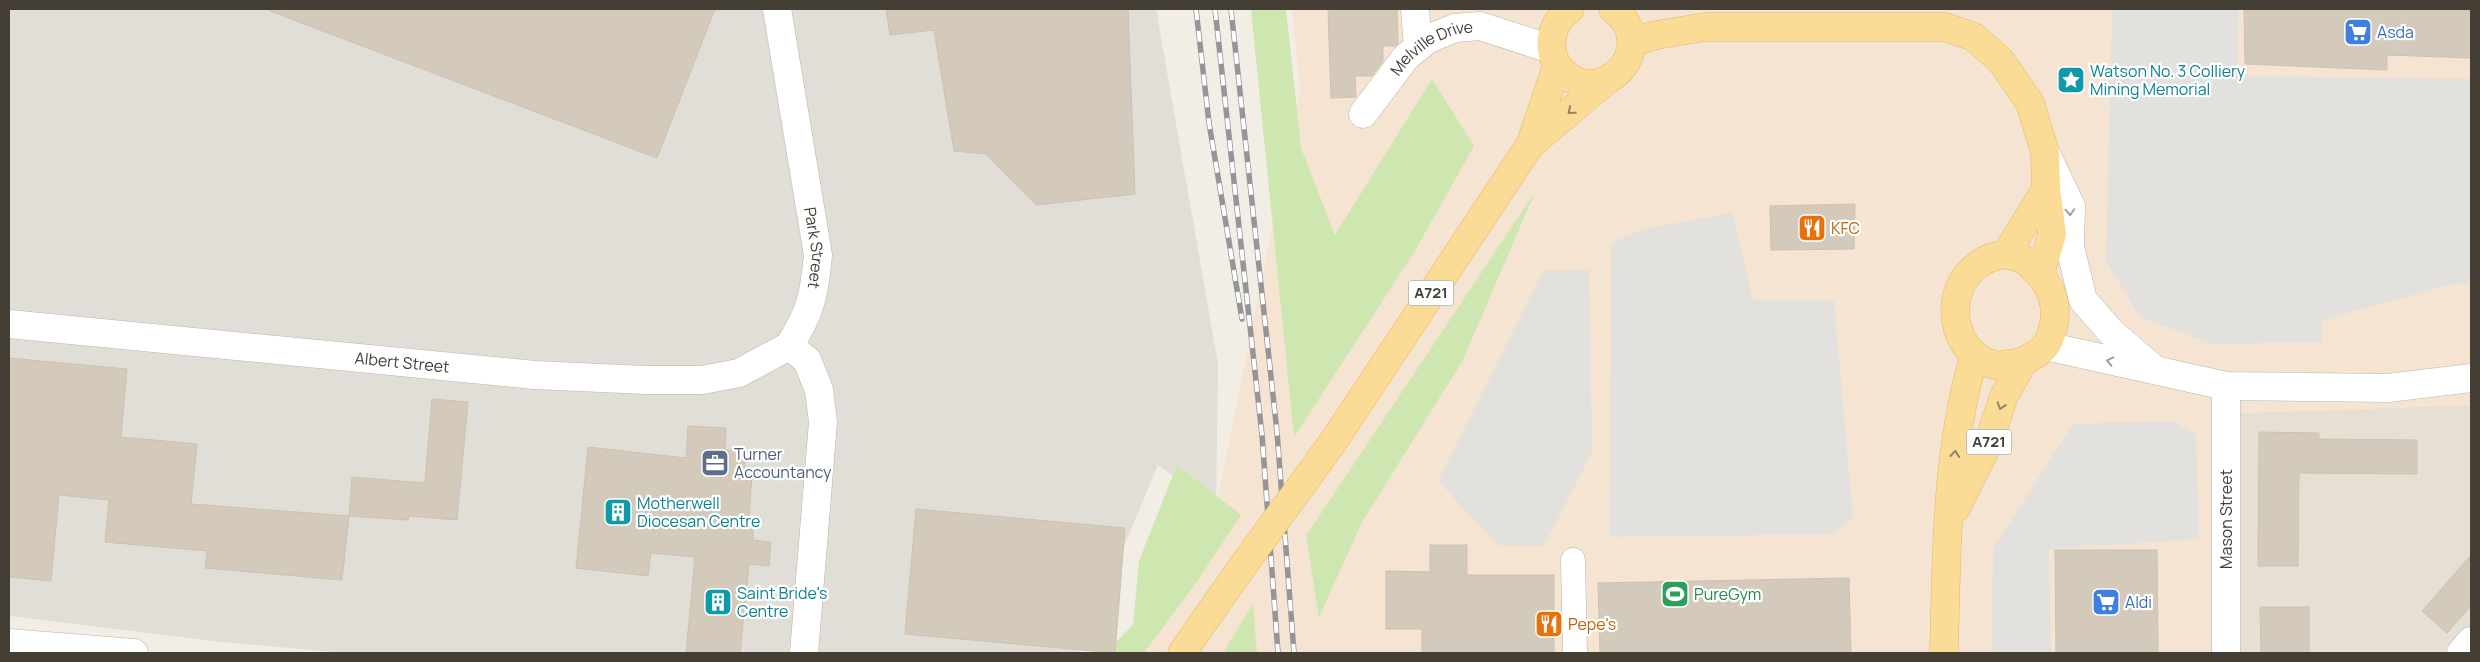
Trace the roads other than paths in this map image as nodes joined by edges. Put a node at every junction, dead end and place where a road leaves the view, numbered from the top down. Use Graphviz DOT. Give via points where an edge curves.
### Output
graph roads {
  1 [pos="777,9"];
  2 [pos="1415,9"];
  3 [pos="1570,9"];
  4 [pos="1613,9"];
  5 [pos="1632,42"];
  6 [pos="1418,47"];
  7 [pos="1554,57"];
  8 [pos="1608,80"];
  9 [pos="1363,114"];
  10 [pos="1530,145"];
  11 [pos="2045,152"];
  12 [pos="2046,189"];
  13 [pos="2006,254"];
  14 [pos="2040,275"];
  15 [pos="9,324"];
  16 [pos="789,346"];
  17 [pos="2046,346"];
  18 [pos="1974,356"];
  19 [pos="2022,362"];
  20 [pos="2157,372"];
  21 [pos="2471,378"];
  22 [pos="2226,386"];
  23 [pos="1949,520"];
  24 [pos="1573,560"];
  25 [pos="2471,641"];
  26 [pos="9,643"];
  27 [pos="134,653"];
  28 [pos="804,653"];
  29 [pos="1182,653"];
  30 [pos="1574,653"];
  31 [pos="1944,653"];
  32 [pos="2226,653"];
  33 [pos="2461,653"];
  1 -- 16 [label="street, Park Street" via="818,255 815,290 804,322"];
  2 -- 6 [label="street"];
  3 -- 7 [label="main road, A721" via="1556,22 1551,35"];
  4 -- 5 [label="main road" via="1628,26"];
  5 -- 8 [label="main road, A721" via="1630,55 1620,71"];
  5 -- 11 [label="main road" via="1705,26 1945,27 1974,37 2001,61 2030,103"];
  6 -- 7 [label="street, Melville Drive" via="1428,39 1455,28 1480,26"];
  6 -- 9 [label="street, Melville Drive" via="1406,57"];
  7 -- 8 [label="main road" via="1578,81"];
  7 -- 10 [label="main road, A721"];
  8 -- 10 [label="main road, A721, one-way"];
  10 -- 29 [label="main road, A721, bridge" via="1333,442"];
  11 -- 12 [label="main road"];
  11 -- 20 [label="street, one-way" via="2071,206 2070,248 2083,300 2112,333"];
  12 -- 13 [label="main road"];
  12 -- 14 [label="main road" via="2052,234"];
  13 -- 14 [label="main road" via="2024,260"];
  13 -- 18 [label="main road" via="1991,257 1976,266 1964,281 1954,304 1962,341"];
  14 -- 17 [label="main road" via="2055,301 2053,330"];
  15 -- 16 [label="street, Albert Street" via="535,375 646,380 702,380 739,373"];
  16 -- 28 [label="street" via="807,360 819,390 823,422"];
  17 -- 19 [label="main road, A721"];
  20 -- 17 [label="street, one-way"];
  18 -- 19 [label="main road, A721" via="1996,365"];
  23 -- 18 [label="main road, A721, one-way" via="1960,413"];
  19 -- 23 [label="main road, A721, one-way" via="2004,396 1988,444"];
  20 -- 22 [label="street"];
  21 -- 22 [label="street" via="2388,388"];
  22 -- 32 [label="street, Mason Street"];
  23 -- 31 [label="main road, A721"];
  24 -- 30 [label="street"];
  25 -- 33 [label="street"];
  26 -- 27 [label="street"];
}
